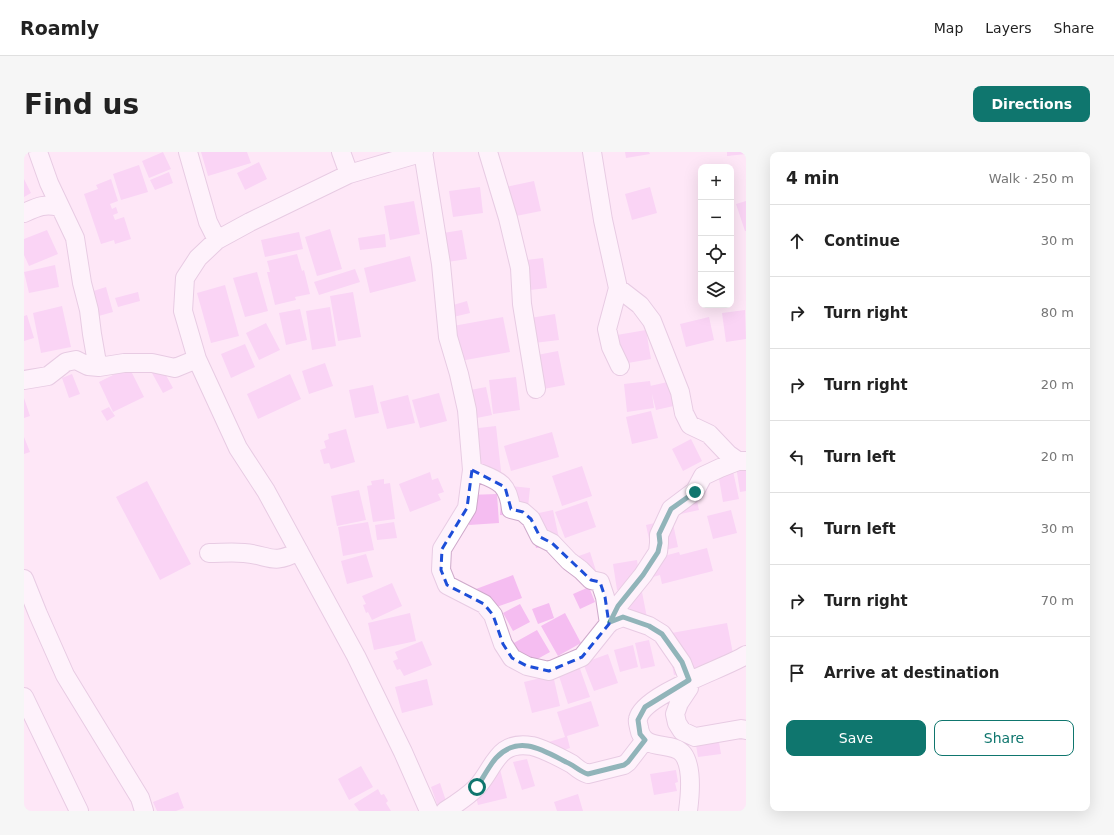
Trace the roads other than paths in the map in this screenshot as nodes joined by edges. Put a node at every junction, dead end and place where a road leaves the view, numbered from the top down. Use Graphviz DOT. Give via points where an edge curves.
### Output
graph roads {
  1 [pos="38,152"];
  2 [pos="188,152"];
  3 [pos="341,152"];
  4 [pos="423,152"];
  5 [pos="488,152"];
  6 [pos="592,152"];
  7 [pos="349,174"];
  8 [pos="59,207"];
  9 [pos="24,214"];
  10 [pos="217,240"];
  11 [pos="618,288"];
  12 [pos="197,359"];
  13 [pos="620,366"];
  14 [pos="99,367"];
  15 [pos="24,380"];
  16 [pos="536,389"];
  17 [pos="742,461"];
  18 [pos="472,470"];
  19 [pos="298,551"];
  20 [pos="209,553"];
  21 [pos="24,579"];
  22 [pos="610,623"];
  23 [pos="746,655"];
  24 [pos="689,680"];
  25 [pos="24,697"];
  26 [pos="746,730"];
  27 [pos="645,740"];
  28 [pos="79,811"];
  29 [pos="144,811"];
  30 [pos="429,811"];
  31 [pos="445,811"];
  32 [pos="688,811"];
  1 -- 8 [label="street"];
  2 -- 10 [label="street" via="208,222"];
  3 -- 7 [label="street"];
  4 -- 7 [label="street"];
  4 -- 18 [label="street" via="442,264 448,337 467,410"];
  5 -- 16 [label="street" via="520,268 522,304"];
  6 -- 11 [label="street"];
  7 -- 10 [label="street"];
  8 -- 9 [label="street" via="50,205"];
  8 -- 14 [label="street" via="75,238"];
  10 -- 12 [label="street" via="198,258 185,278 183,311"];
  11 -- 13 [label="street" via="607,329 611,348"];
  11 -- 17 [label="street" via="640,305 652,321 690,425 710,434 728,454"];
  12 -- 14 [label="street" via="175,368 152,363 124,363"];
  12 -- 19 [label="street" via="238,448 266,491"];
  14 -- 15 [label="street" via="88,366 76,360 66,362 48,376"];
  17 -- 22 [label="street" via="703,476 695,492 671,509 659,534 658,552 618,606"];
  18 -- 22 [label="street" via="496,480 505,487 511,509 523,512 531,519 540,537 552,543 591,580 600,582"];
  18 -- 22 [label="street" via="467,508 442,549 441,570 447,585 484,604 493,615 503,644 512,658 527,666 549,671 582,657"];
  19 -- 20 [label="street" via="276,560 245,553"];
  19 -- 30 [label="street" via="356,656"];
  21 -- 29 [label="street" via="65,675 136,792"];
  22 -- 24 [label="street" via="623,617 649,626 662,634 682,662"];
  23 -- 24 [label="street"];
  24 -- 26 [label="street" via="689,688 678,703 675,714 682,731 695,737"];
  24 -- 27 [label="street" via="645,707 638,720 640,734"];
  25 -- 28 [label="street"];
  27 -- 31 [label="street" via="624,765 588,774 533,746 509,748 496,758 477,787"];
  27 -- 32 [label="street" via="683,753 690,781"];
}
